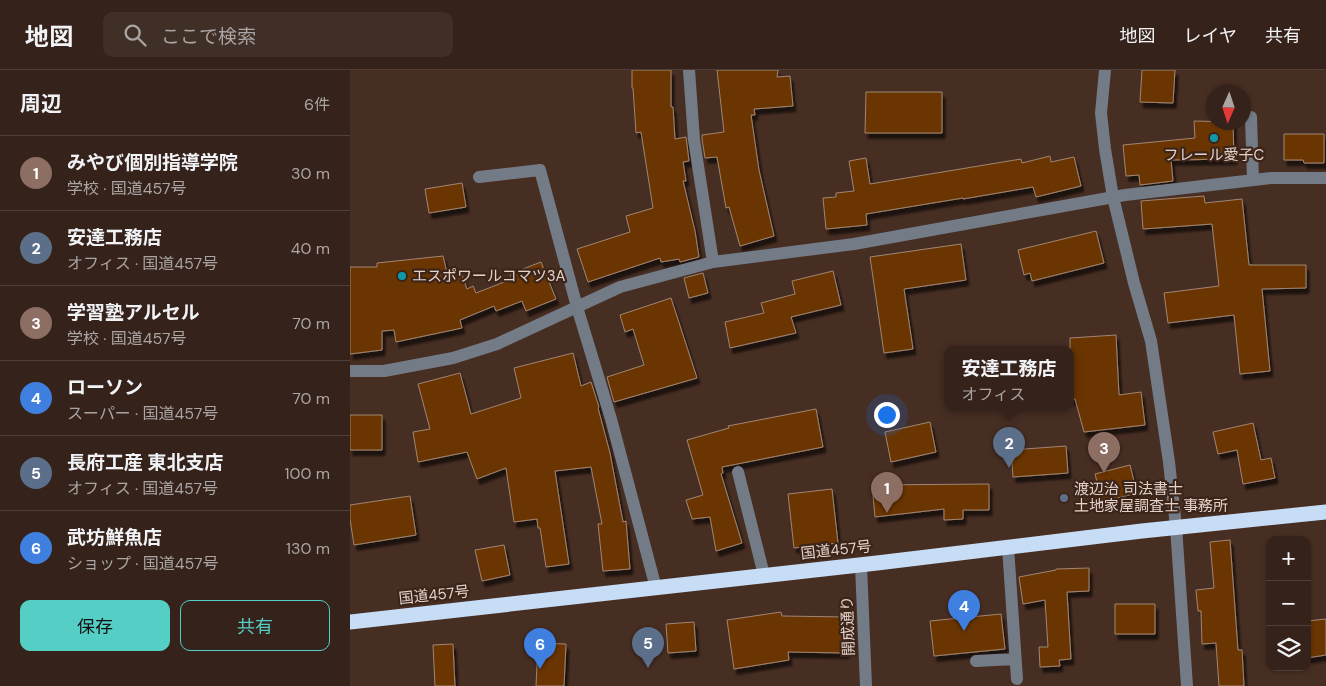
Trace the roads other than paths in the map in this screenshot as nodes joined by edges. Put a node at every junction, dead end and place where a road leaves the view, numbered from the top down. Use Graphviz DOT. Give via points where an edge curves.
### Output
graph roads {
  1 [pos="689,70"];
  2 [pos="1105,70"];
  3 [pos="1251,117"];
  4 [pos="479,178"];
  5 [pos="1326,178"];
  6 [pos="1253,180"];
  7 [pos="1113,197"];
  8 [pos="713,262"];
  9 [pos="576,307"];
  10 [pos="350,370"];
  11 [pos="738,472"];
  12 [pos="1326,512"];
  13 [pos="1176,527"];
  14 [pos="1008,547"];
  15 [pos="861,565"];
  16 [pos="764,575"];
  17 [pos="656,588"];
  18 [pos="350,622"];
  19 [pos="1015,659"];
  20 [pos="976,661"];
  21 [pos="1016,679"];
  22 [pos="866,686"];
  23 [pos="1186,686"];
  1 -- 8 [label="street" via="694,140"];
  2 -- 7 [label="street" via="1101,113"];
  3 -- 6 [label="street"];
  4 -- 9 [label="street" via="540,170"];
  5 -- 6 [label="street"];
  6 -- 7 [label="street"];
  7 -- 8 [label="street" via="854,244"];
  7 -- 13 [label="street" via="1151,341"];
  8 -- 9 [label="street" via="620,287"];
  9 -- 10 [label="street" via="497,344 453,358 384,370"];
  9 -- 17 [label="street" via="611,419"];
  11 -- 16 [label="street"];
  12 -- 13 [label="highway, 国道457号"];
  13 -- 14 [label="highway, 国道457号"];
  13 -- 23 [label="street"];
  14 -- 15 [label="highway, 国道457号"];
  14 -- 19 [label="street"];
  15 -- 16 [label="highway, 国道457号"];
  15 -- 22 [label="street, 開成通り"];
  16 -- 17 [label="highway, 国道457号"];
  17 -- 18 [label="highway, 国道457号"];
  19 -- 20 [label="street"];
  19 -- 21 [label="street"];
}
